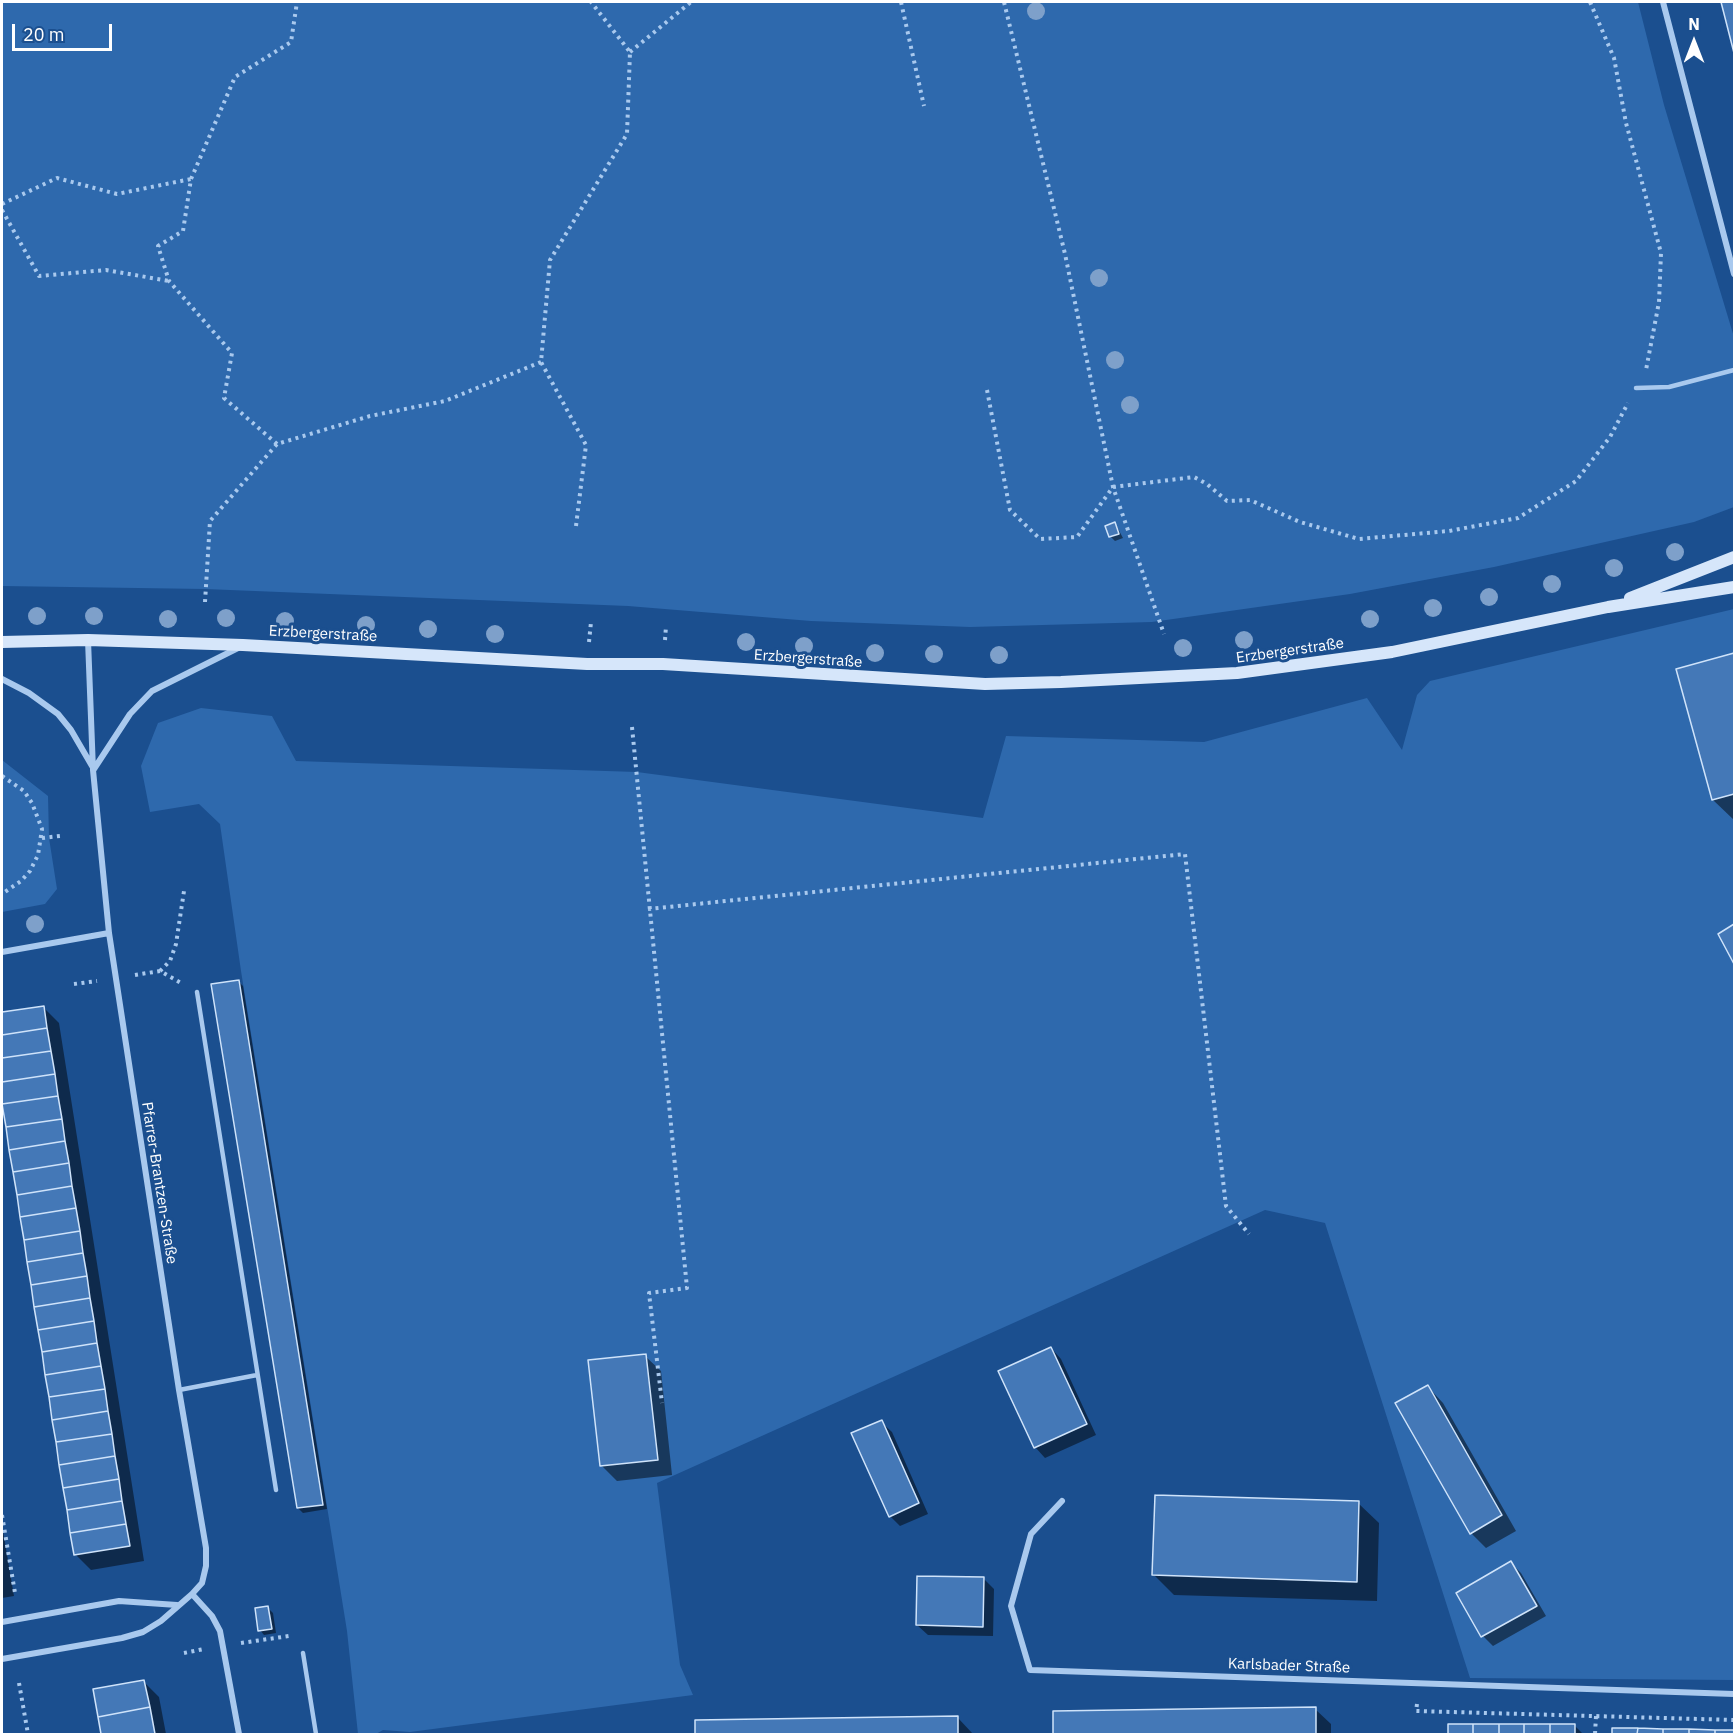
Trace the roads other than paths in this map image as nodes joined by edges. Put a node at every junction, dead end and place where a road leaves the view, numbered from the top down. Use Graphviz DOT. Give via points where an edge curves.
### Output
graph roads {
  1 [pos="1663,2"];
  2 [pos="1734,274"];
  3 [pos="1734,370"];
  4 [pos="1636,388"];
  5 [pos="1734,556"];
  6 [pos="1734,587"];
  7 [pos="1608,607"];
  8 [pos="88,640"];
  9 [pos="2,642"];
  10 [pos="243,645"];
  11 [pos="2,679"];
  12 [pos="93,770"];
  13 [pos="109,933"];
  14 [pos="2,952"];
  15 [pos="197,992"];
  16 [pos="257,1375"];
  17 [pos="179,1390"];
  18 [pos="276,1490"];
  19 [pos="1062,1501"];
  20 [pos="192,1594"];
  21 [pos="177,1605"];
  22 [pos="2,1622"];
  23 [pos="303,1653"];
  24 [pos="2,1659"];
  25 [pos="1734,1694"];
  26 [pos="239,1734"];
  27 [pos="316,1734"];
  1 -- 2 [label="street"];
  3 -- 4 [label="lane" via="1669,387"];
  5 -- 7 [label="main road, Erzbergerstraße"];
  6 -- 7 [label="main road, Erzbergerstraße"];
  7 -- 10 [label="main road, Erzbergerstraße" via="1392,652 1237,674 1061,682 985,684 663,664 587,664"];
  8 -- 9 [label="main road, Erzbergerstraße"];
  8 -- 10 [label="main road, Erzbergerstraße"];
  8 -- 12 [label="street, Pfarrer-Brantzen-Straße"];
  10 -- 12 [label="street" via="152,692 130,714"];
  11 -- 12 [label="street, Pfarrer-Brantzen-Straße" via="58,714"];
  12 -- 13 [label="street, Pfarrer-Brantzen-Straße"];
  13 -- 14 [label="street"];
  13 -- 17 [label="street, Pfarrer-Brantzen-Straße"];
  15 -- 16 [label="lane"];
  16 -- 17 [label="lane"];
  16 -- 18 [label="lane"];
  17 -- 20 [label="street, Pfarrer-Brantzen-Straße" via="206,1548 202,1583"];
  19 -- 25 [label="street, Karlsbader Straße" via="1031,1534 1011,1606 1029,1670"];
  20 -- 21 [label="street, Pfarrer-Brantzen-Straße"];
  20 -- 26 [label="street" via="212,1616 225,1646"];
  21 -- 22 [label="street" via="119,1601"];
  21 -- 24 [label="street, Pfarrer-Brantzen-Straße" via="161,1622 122,1638"];
  23 -- 27 [label="lane"];
}
